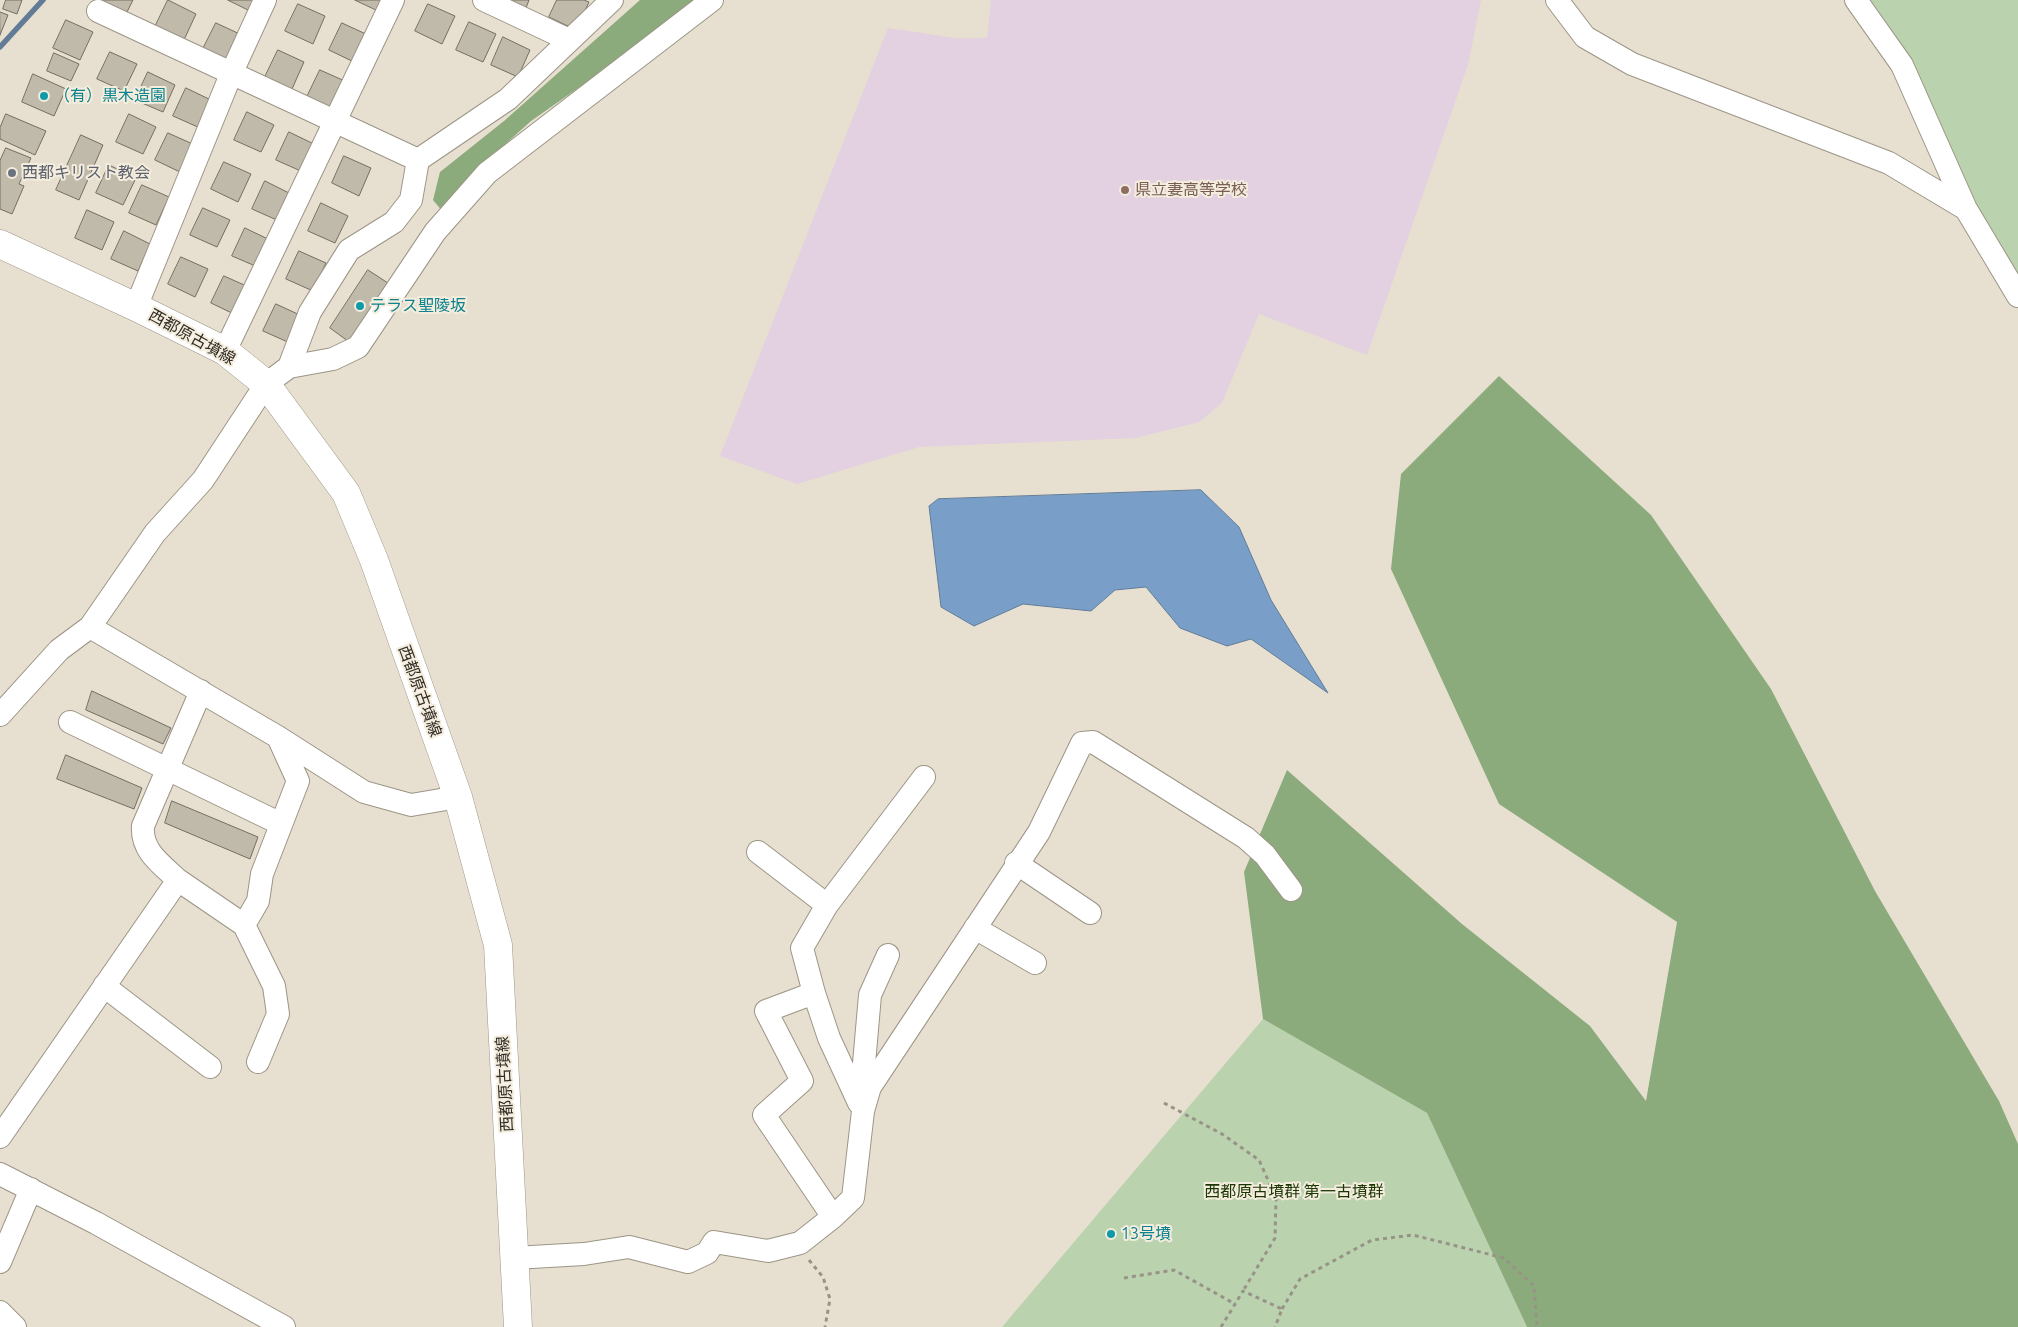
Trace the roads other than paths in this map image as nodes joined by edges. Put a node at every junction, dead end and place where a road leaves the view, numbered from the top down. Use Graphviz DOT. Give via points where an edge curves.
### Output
graph roads {
  1 [pos="265,0"];
  2 [pos="393,0"];
  3 [pos="484,0"];
  4 [pos="612,0"];
  5 [pos="712,0"];
  6 [pos="1557,0"];
  7 [pos="1856,0"];
  8 [pos="98,12"];
  9 [pos="569,40"];
  10 [pos="232,72"];
  11 [pos="333,121"];
  12 [pos="418,160"];
  13 [pos="1966,209"];
  14 [pos="0,244"];
  15 [pos="2018,296"];
  16 [pos="136,307"];
  17 [pos="225,351"];
  18 [pos="289,367"];
  19 [pos="266,384"];
  20 [pos="90,627"];
  21 [pos="200,692"];
  22 [pos="0,715"];
  23 [pos="70,722"];
  24 [pos="278,737"];
  25 [pos="168,770"];
  26 [pos="924,777"];
  27 [pos="458,798"];
  28 [pos="281,824"];
  29 [pos="758,852"];
  30 [pos="1016,863"];
  31 [pos="178,880"];
  32 [pos="1291,890"];
  33 [pos="827,905"];
  34 [pos="1090,912"];
  35 [pos="244,925"];
  36 [pos="974,928"];
  37 [pos="888,956"];
  38 [pos="1035,963"];
  39 [pos="104,986"];
  40 [pos="814,993"];
  41 [pos="258,1062"];
  42 [pos="210,1067"];
  43 [pos="870,1087"];
  44 [pos="863,1110"];
  45 [pos="0,1137"];
  46 [pos="0,1174"];
  47 [pos="32,1189"];
  48 [pos="833,1218"];
  49 [pos="514,1258"];
  50 [pos="0,1262"];
  51 [pos="0,1312"];
  52 [pos="15,1327"];
  53 [pos="284,1327"];
  54 [pos="518,1327"];
  1 -- 10 [label="street"];
  2 -- 11 [label="street"];
  3 -- 9 [label="street"];
  4 -- 9 [label="street"];
  5 -- 18 [label="street" via="487,173 435,232 358,347 333,359"];
  6 -- 13 [label="street" via="1585,37 1632,64 1889,163"];
  7 -- 13 [label="street" via="1902,65"];
  8 -- 10 [label="street"];
  9 -- 12 [label="street" via="508,99"];
  10 -- 11 [label="street"];
  10 -- 16 [label="street"];
  11 -- 12 [label="street"];
  11 -- 17 [label="street"];
  12 -- 18 [label="street" via="411,200 394,222 349,250 310,312"];
  13 -- 15 [label="street"];
  14 -- 16 [label="main road, 西都原古墳線"];
  16 -- 17 [label="main road, 西都原古墳線"];
  17 -- 19 [label="main road, 西都原古墳線"];
  18 -- 19 [label="street"];
  19 -- 20 [label="street" via="203,480 155,533"];
  19 -- 27 [label="main road, 西都原古墳線" via="346,493 374,560"];
  20 -- 21 [label="street"];
  20 -- 22 [label="street" via="58,650"];
  21 -- 24 [label="street"];
  21 -- 25 [label="street"];
  23 -- 25 [label="street"];
  24 -- 27 [label="street" via="364,792 411,805"];
  24 -- 28 [label="street" via="298,781"];
  25 -- 28 [label="street"];
  25 -- 31 [label="street" via="143,826 142,839 154,858"];
  26 -- 33 [label="street"];
  27 -- 49 [label="main road, 西都原古墳線" via="498,945"];
  28 -- 35 [label="street" via="262,874 258,901"];
  29 -- 33 [label="street"];
  30 -- 32 [label="street" via="1039,832 1082,743 1093,742 1246,838 1265,855"];
  30 -- 34 [label="street"];
  30 -- 36 [label="street"];
  31 -- 35 [label="street"];
  31 -- 39 [label="street"];
  33 -- 40 [label="street" via="802,948"];
  35 -- 41 [label="street" via="274,986 278,1014"];
  36 -- 38 [label="street"];
  36 -- 43 [label="street"];
  37 -- 43 [label="street" via="870,995 863,1075"];
  39 -- 42 [label="street"];
  39 -- 45 [label="street"];
  40 -- 44 [label="street" via="829,1038"];
  40 -- 48 [label="street" via="766,1011 802,1082 764,1115"];
  43 -- 44 [label="street"];
  44 -- 48 [label="street" via="853,1198"];
  46 -- 47 [label="street"];
  47 -- 50 [label="street"];
  47 -- 53 [label="street"];
  48 -- 49 [label="street" via="800,1243 768,1251 714,1242 707,1253 688,1262 629,1247 584,1254"];
  49 -- 54 [label="main road, 西都原古墳線"];
  51 -- 52 [label="street"];
}
